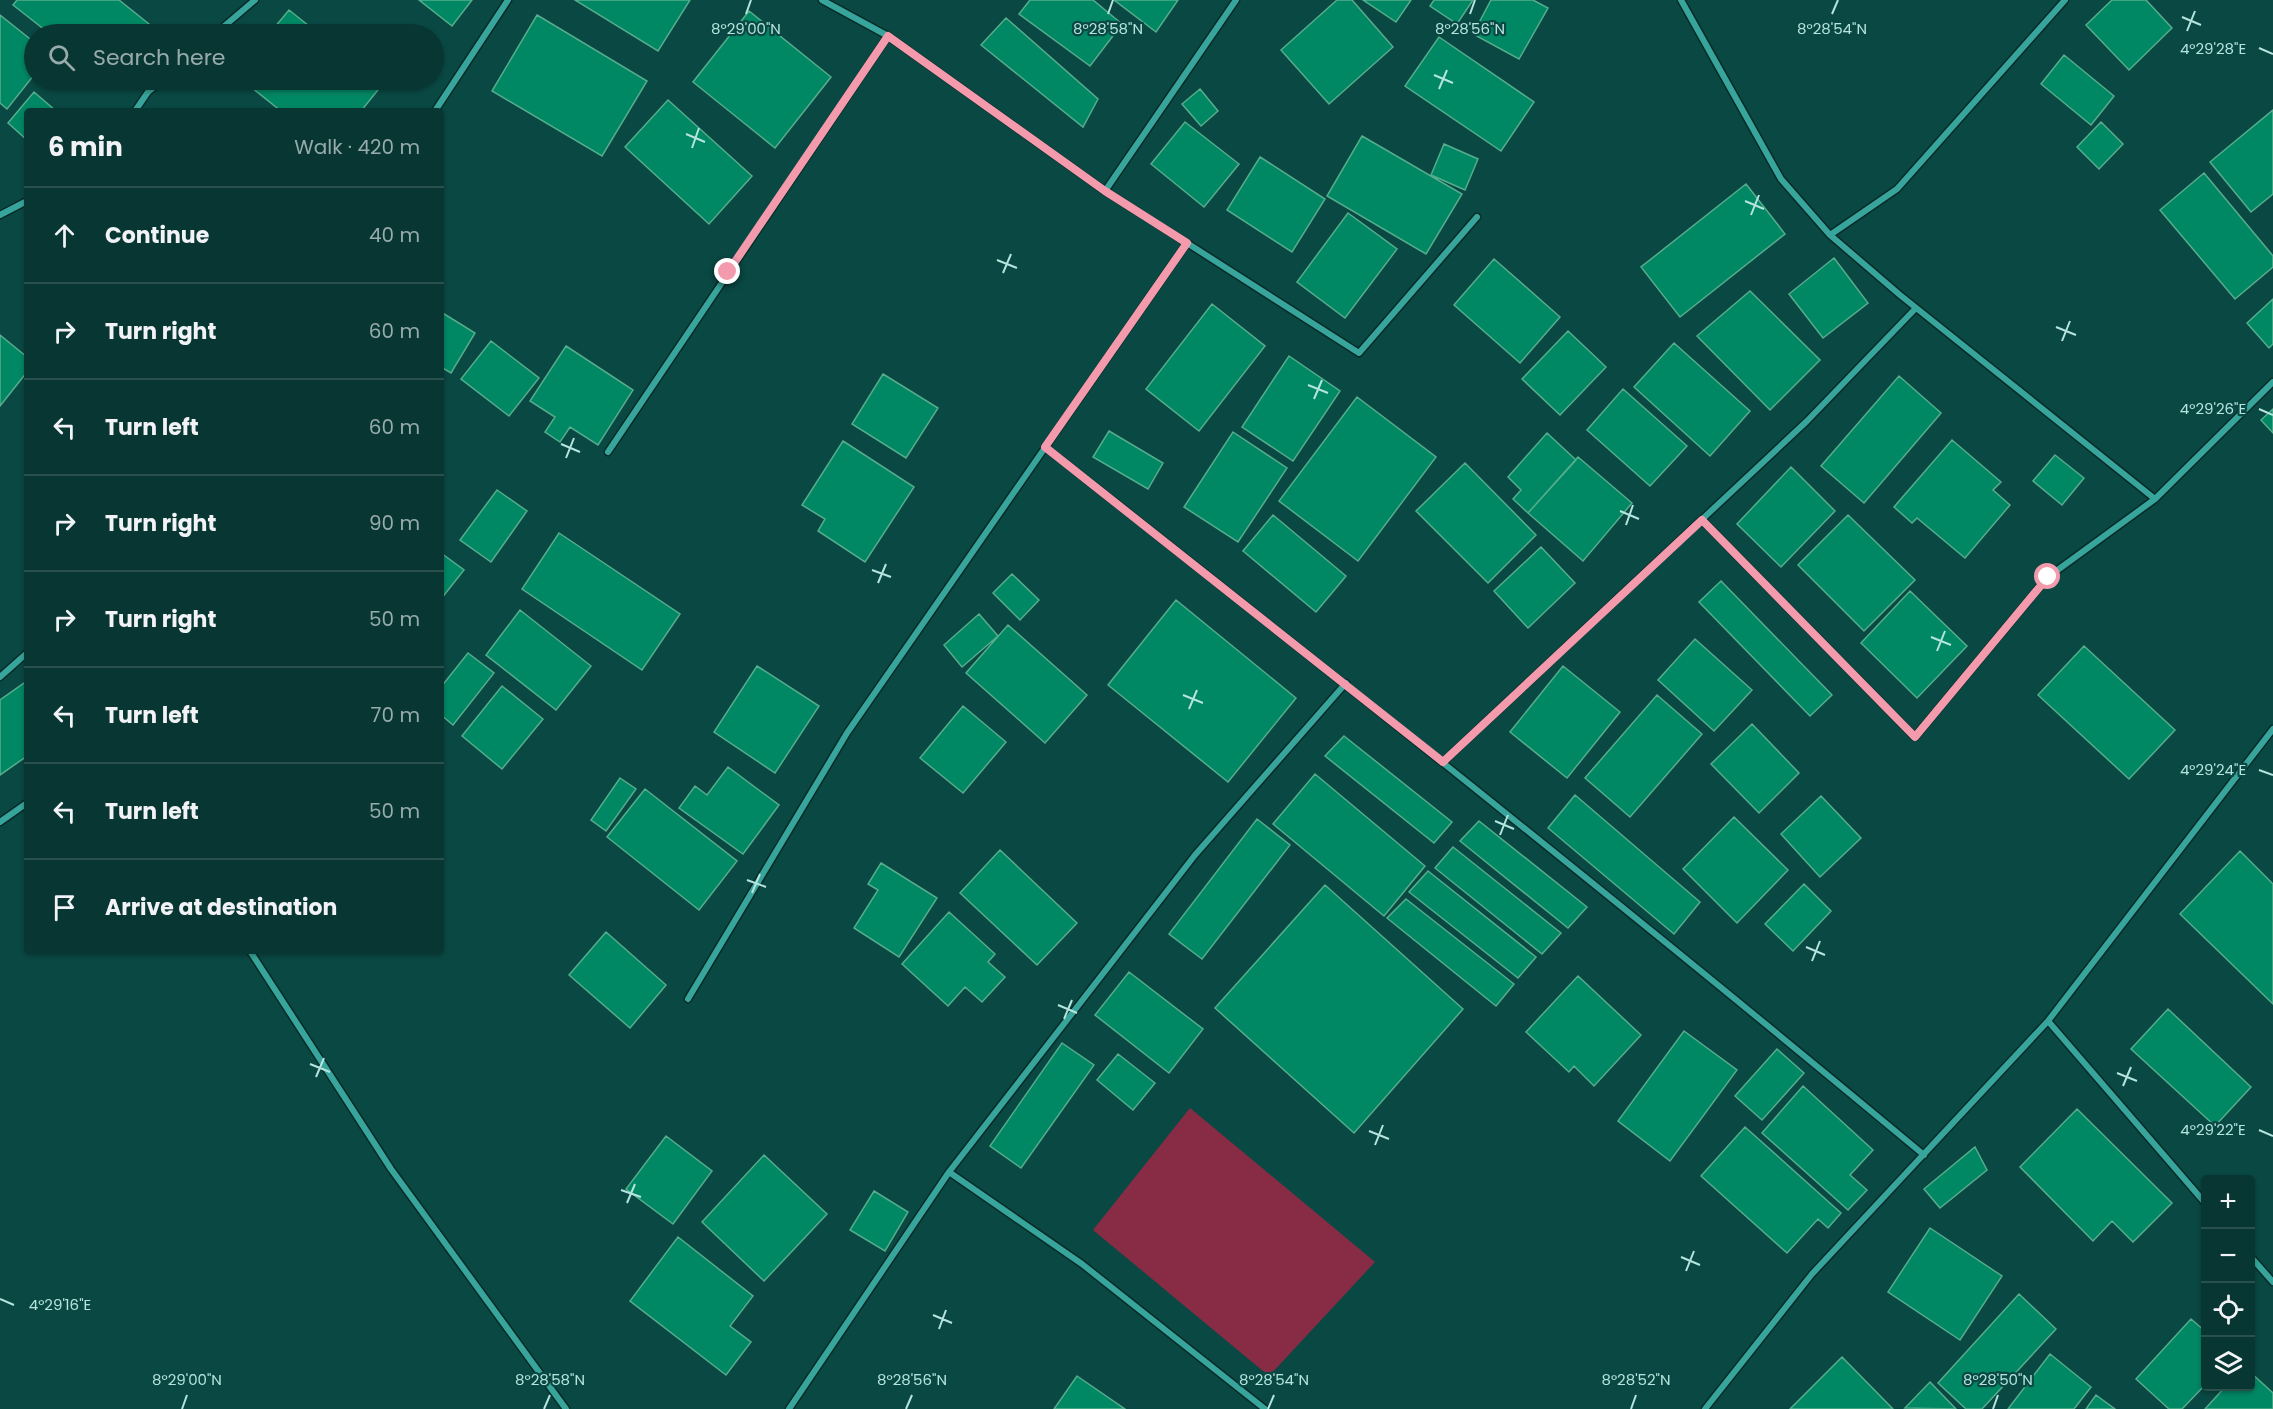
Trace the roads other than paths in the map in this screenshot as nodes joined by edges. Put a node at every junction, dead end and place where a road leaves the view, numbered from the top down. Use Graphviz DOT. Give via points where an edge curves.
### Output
graph roads {
  1 [pos="255,0"];
  2 [pos="508,0"];
  3 [pos="822,0"];
  4 [pos="1236,0"];
  5 [pos="1681,0"];
  6 [pos="2065,0"];
  7 [pos="227,24"];
  8 [pos="888,36"];
  9 [pos="150,90"];
  10 [pos="137,108"];
  11 [pos="437,108"];
  12 [pos="1105,191"];
  13 [pos="24,203"];
  14 [pos="0,215"];
  15 [pos="1477,217"];
  16 [pos="1830,235"];
  17 [pos="1187,243"];
  18 [pos="1916,308"];
  19 [pos="2273,382"];
  20 [pos="1045,447"];
  21 [pos="608,452"];
  22 [pos="2155,499"];
  23 [pos="1702,520"];
  24 [pos="24,656"];
  25 [pos="0,677"];
  26 [pos="1346,683"];
  27 [pos="2273,729"];
  28 [pos="1443,762"];
  29 [pos="24,805"];
  30 [pos="0,822"];
  31 [pos="252,954"];
  32 [pos="688,999"];
  33 [pos="2048,1021"];
  34 [pos="1924,1155"];
  35 [pos="949,1172"];
  36 [pos="2201,1199"];
  37 [pos="2255,1262"];
  38 [pos="2273,1282"];
  39 [pos="566,1409"];
  40 [pos="789,1409"];
  41 [pos="1265,1409"];
  42 [pos="1705,1409"];
  1 -- 7 [label="street"];
  2 -- 11 [label="street"];
  3 -- 8 [label="street"];
  4 -- 12 [label="street"];
  5 -- 16 [label="street" via="1781,179"];
  6 -- 16 [label="street" via="1898,189"];
  8 -- 12 [label="street"];
  8 -- 21 [label="street"];
  9 -- 10 [label="street"];
  12 -- 17 [label="street"];
  13 -- 14 [label="street"];
  15 -- 17 [label="street" via="1359,353"];
  16 -- 18 [label="street"];
  17 -- 20 [label="street"];
  18 -- 22 [label="street"];
  18 -- 23 [label="street" via="1807,421"];
  19 -- 22 [label="street"];
  20 -- 26 [label="street"];
  20 -- 32 [label="street" via="847,733"];
  22 -- 23 [label="street" via="2048,577 1915,737"];
  23 -- 28 [label="street"];
  24 -- 25 [label="street"];
  26 -- 28 [label="street"];
  26 -- 35 [label="street" via="1195,855"];
  27 -- 33 [label="street"];
  28 -- 34 [label="street"];
  29 -- 30 [label="street"];
  31 -- 39 [label="street" via="391,1169"];
  33 -- 34 [label="street"];
  33 -- 36 [label="street"];
  34 -- 42 [label="street" via="1812,1274"];
  35 -- 40 [label="street"];
  35 -- 41 [label="street" via="1082,1264"];
  37 -- 38 [label="street"];
}
